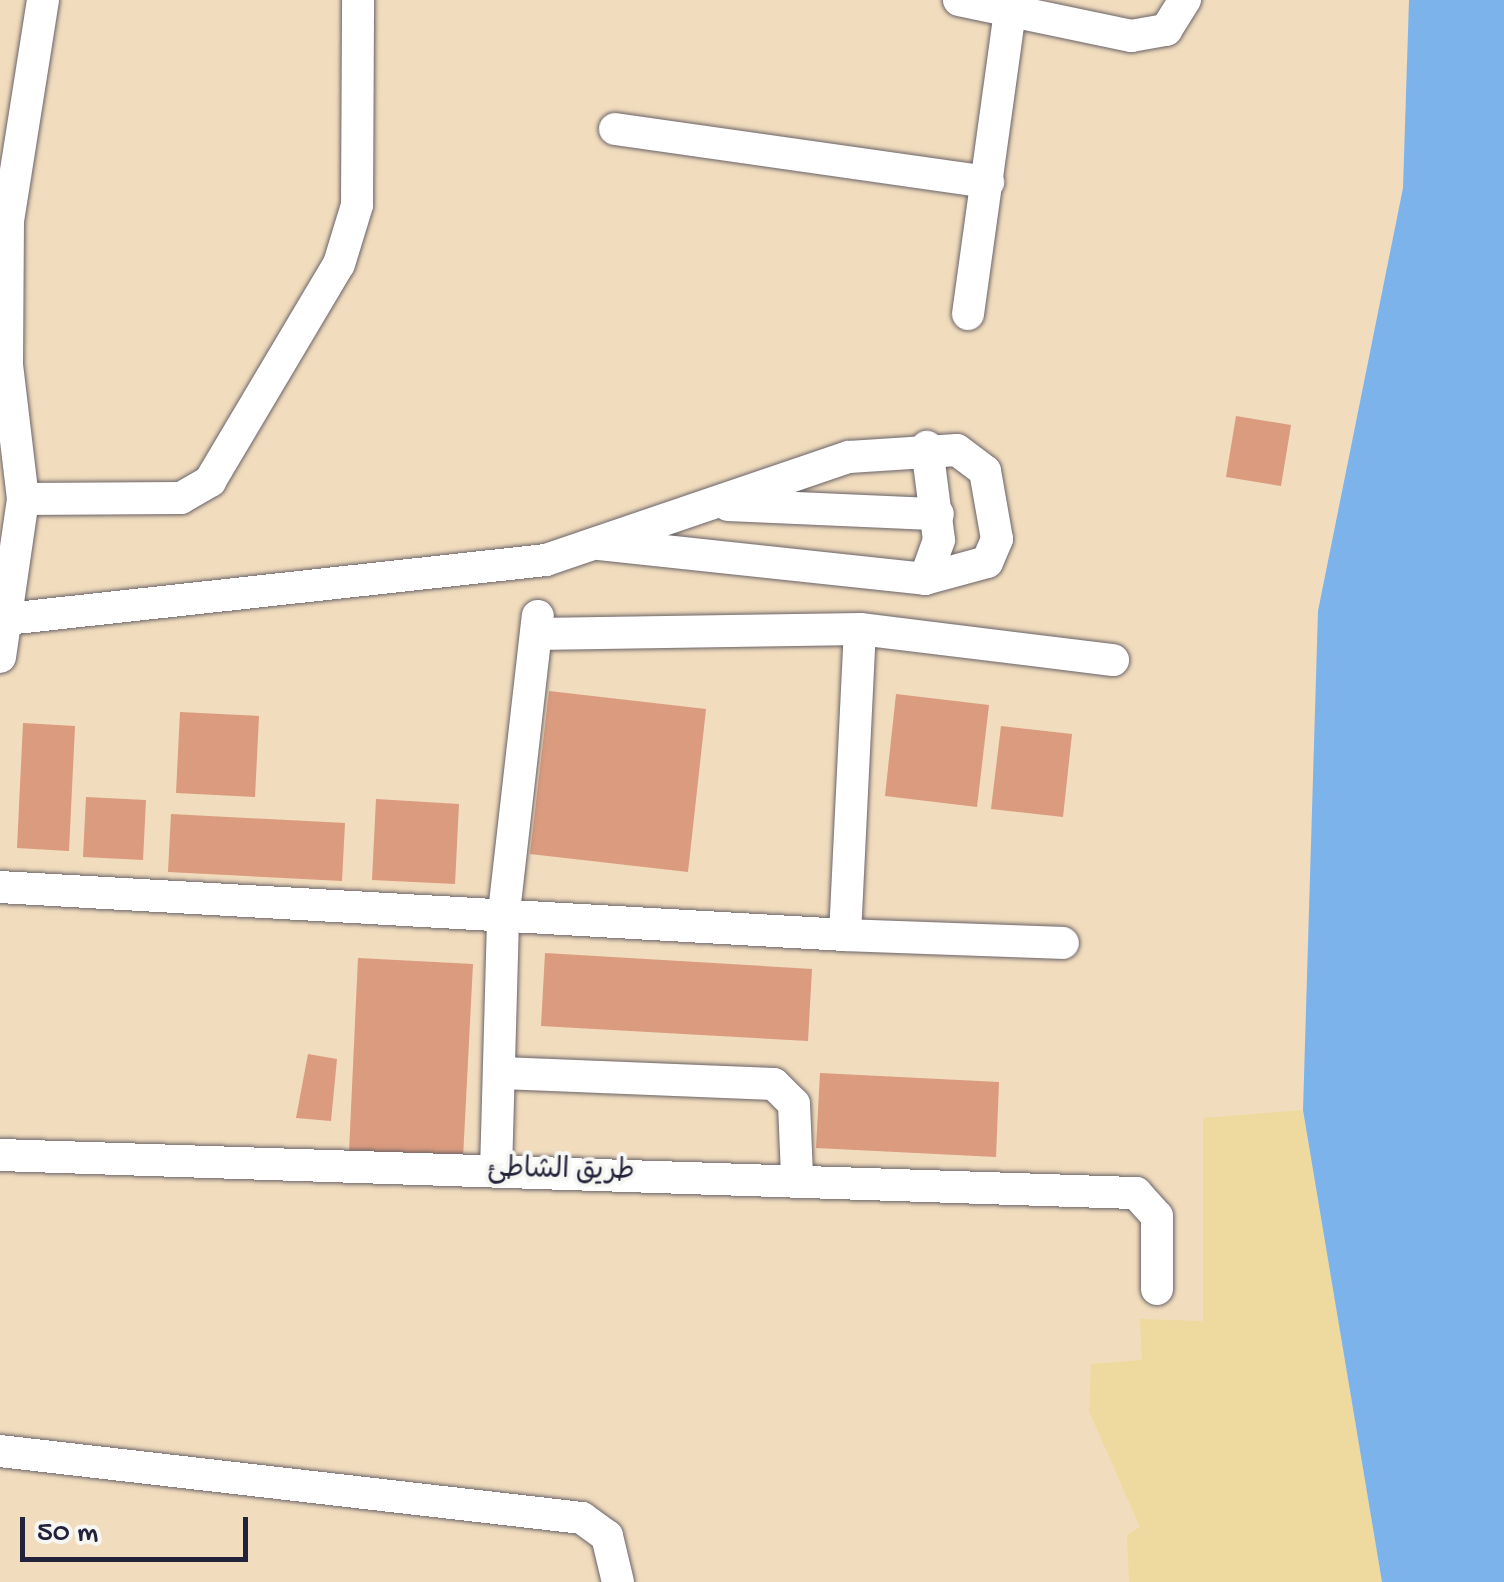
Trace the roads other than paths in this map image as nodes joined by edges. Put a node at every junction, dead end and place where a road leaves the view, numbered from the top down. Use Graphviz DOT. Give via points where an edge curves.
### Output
graph roads {
  1 [pos="43,0"];
  2 [pos="358,0"];
  3 [pos="959,0"];
  4 [pos="1185,0"];
  5 [pos="1010,11"];
  6 [pos="12,99"];
  7 [pos="615,129"];
  8 [pos="988,182"];
  9 [pos="968,314"];
  10 [pos="927,447"];
  11 [pos="23,499"];
  12 [pos="708,504"];
  13 [pos="938,514"];
  14 [pos="594,543"];
  15 [pos="925,579"];
  16 [pos="7,619"];
  17 [pos="860,629"];
  18 [pos="0,657"];
  19 [pos="1113,660"];
  20 [pos="0,887"];
  21 [pos="503,921"];
  22 [pos="845,934"];
  23 [pos="1063,942"];
  24 [pos="502,1072"];
  25 [pos="0,1155"];
  26 [pos="496,1172"];
  27 [pos="796,1176"];
  28 [pos="1157,1289"];
  29 [pos="0,1451"];
  30 [pos="618,1582"];
  1 -- 6 [label="street"];
  2 -- 11 [label="street" via="357,205 344,249 210,481 182,498"];
  3 -- 5 [label="street"];
  4 -- 5 [label="street" via="1166,30 1131,36"];
  5 -- 8 [label="street"];
  6 -- 11 [label="street" via="5,294"];
  7 -- 8 [label="street"];
  8 -- 9 [label="street"];
  10 -- 12 [label="street" via="849,457"];
  10 -- 13 [label="street"];
  10 -- 15 [label="street" via="957,450 986,470 997,539 987,562"];
  11 -- 16 [label="street"];
  12 -- 13 [label="street"];
  12 -- 14 [label="street"];
  13 -- 15 [label="street"];
  14 -- 15 [label="street"];
  14 -- 16 [label="street" via="546,560"];
  16 -- 18 [label="street"];
  17 -- 19 [label="street"];
  17 -- 21 [label="street" via="537,623"];
  17 -- 22 [label="street"];
  20 -- 21 [label="street"];
  21 -- 22 [label="street"];
  21 -- 24 [label="street"];
  22 -- 23 [label="street"];
  24 -- 26 [label="street"];
  24 -- 27 [label="street" via="774,1084 794,1104"];
  25 -- 26 [label="street, طريق الشاطئ"];
  26 -- 27 [label="street, طريق الشاطئ"];
  27 -- 28 [label="street, طريق الشاطئ" via="1122,1193 1151,1200 1158,1216"];
  29 -- 30 [label="street" via="582,1518 607,1536"];
}
